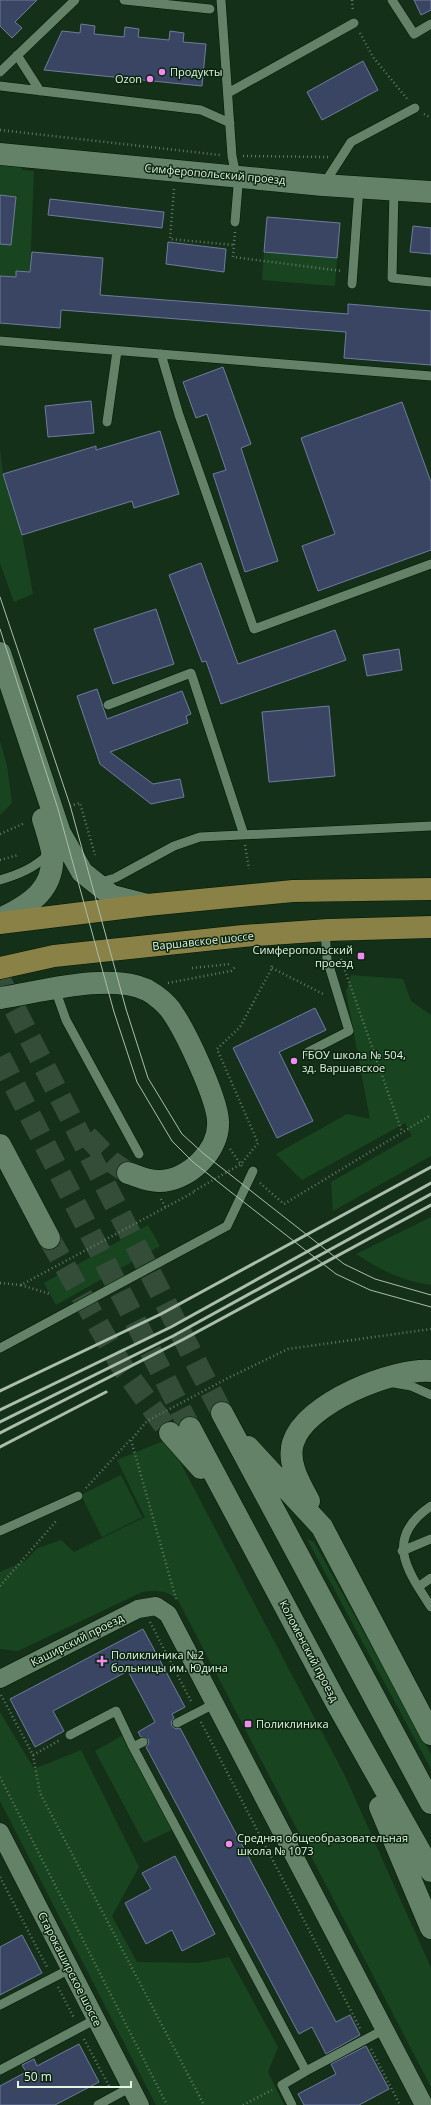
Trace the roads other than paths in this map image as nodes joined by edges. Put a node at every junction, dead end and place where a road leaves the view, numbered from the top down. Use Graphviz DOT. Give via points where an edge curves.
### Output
graph roads {
  1 [pos="75,0"];
  2 [pos="124,0"];
  3 [pos="221,0"];
  4 [pos="392,0"];
  5 [pos="210,9"];
  6 [pos="354,23"];
  7 [pos="431,24"];
  8 [pos="18,55"];
  9 [pos="0,72"];
  10 [pos="0,86"];
  11 [pos="40,91"];
  12 [pos="228,93"];
  13 [pos="415,108"];
  14 [pos="230,123"];
  15 [pos="0,154"];
  16 [pos="234,166"];
  17 [pos="323,185"];
  18 [pos="359,188"];
  19 [pos="394,190"];
  20 [pos="431,192"];
  21 [pos="235,222"];
  22 [pos="431,282"];
  23 [pos="352,284"];
  24 [pos="0,341"];
  25 [pos="117,351"];
  26 [pos="161,354"];
  27 [pos="431,376"];
  28 [pos="108,422"];
  29 [pos="431,564"];
  30 [pos="0,653"];
  31 [pos="0,690"];
  32 [pos="108,704"];
  33 [pos="431,826"];
  34 [pos="244,835"];
  35 [pos="56,842"];
  36 [pos="0,880"];
  37 [pos="95,883"];
  38 [pos="431,888"];
  39 [pos="147,905"];
  40 [pos="0,919"];
  41 [pos="0,923"];
  42 [pos="431,928"];
  43 [pos="325,930"];
  44 [pos="0,968"];
  45 [pos="55,989"];
  46 [pos="0,998"];
  47 [pos="308,1052"];
  48 [pos="0,1145"];
  49 [pos="134,1164"];
  50 [pos="252,1173"];
  51 [pos="49,1238"];
  52 [pos="0,1348"];
  53 [pos="431,1370"];
  54 [pos="369,1383"];
  55 [pos="431,1395"];
  56 [pos="180,1430"];
  57 [pos="78,1496"];
  58 [pos="431,1506"];
  59 [pos="322,1527"];
  60 [pos="0,1531"];
  61 [pos="431,1539"];
  62 [pos="402,1551"];
  63 [pos="431,1578"];
  64 [pos="418,1587"];
  65 [pos="431,1607"];
  66 [pos="2,1690"];
  67 [pos="336,1702"];
  68 [pos="216,1703"];
  69 [pos="177,1723"];
  70 [pos="431,1734"];
  71 [pos="70,1735"];
  72 [pos="143,1742"];
  73 [pos="134,1747"];
  74 [pos="431,1803"];
  75 [pos="0,1832"];
  76 [pos="431,1871"];
  77 [pos="431,1928"];
  78 [pos="70,1969"];
  79 [pos="0,2005"];
  80 [pos="96,2019"];
  81 [pos="385,2029"];
  82 [pos="0,2070"];
  83 [pos="306,2071"];
  84 [pos="131,2087"];
  85 [pos="98,2105"];
  86 [pos="140,2105"];
  87 [pos="292,2105"];
  88 [pos="424,2105"];
  1 -- 8 [label="lane"];
  2 -- 5 [label="lane"];
  3 -- 12 [label="lane"];
  4 -- 7 [label="lane" via="414,34"];
  6 -- 12 [label="lane"];
  8 -- 9 [label="lane"];
  8 -- 11 [label="lane"];
  10 -- 11 [label="lane"];
  11 -- 14 [label="lane" via="200,110"];
  12 -- 14 [label="lane"];
  13 -- 17 [label="lane" via="351,142"];
  14 -- 16 [label="lane"];
  15 -- 16 [label="main road, Симферопольский проезд"];
  16 -- 17 [label="main road, Симферопольский проезд"];
  16 -- 21 [label="lane" via="238,186"];
  17 -- 18 [label="main road, Симферопольский проезд"];
  18 -- 19 [label="main road, Симферопольский проезд"];
  18 -- 23 [label="lane"];
  19 -- 20 [label="main road, Симферопольский проезд"];
  19 -- 22 [label="lane" via="392,278"];
  24 -- 25 [label="lane"];
  25 -- 26 [label="lane"];
  25 -- 28 [label="lane"];
  26 -- 27 [label="lane"];
  26 -- 29 [label="lane" via="178,415 254,629"];
  30 -- 35 [label="main road"];
  31 -- 35 [label="main road" via="42,816"];
  32 -- 34 [label="lane" via="191,672"];
  33 -- 34 [label="lane"];
  34 -- 37 [label="lane" via="200,837 174,846 115,878"];
  35 -- 36 [label="lane" via="36,866"];
  35 -- 37 [label="main road"];
  35 -- 40 [label="main road" via="51,874 46,886 20,910"];
  37 -- 39 [label="main road" via="112,896"];
  38 -- 39 [label="main road" via="293,891"];
  39 -- 41 [label="main road"];
  42 -- 43 [label="main road, Варшавское шоссе"];
  43 -- 44 [label="main road, Варшавское шоссе" via="54,956"];
  43 -- 47 [label="lane" via="327,960 349,1031"];
  45 -- 46 [label="main road"];
  45 -- 49 [label="lane" via="66,1020"];
  45 -- 49 [label="main road" via="94,983 116,983 147,990 171,1011 180,1025 215,1102 218,1122 216,1136 209,1153 196,1166 176,1178 158,1181 143,1179"];
  48 -- 51 [label="main road"];
  50 -- 52 [label="lane" via="227,1226"];
  53 -- 54 [label="main road" via="395,1374"];
  54 -- 55 [label="lane" via="396,1383 411,1386"];
  54 -- 59 [label="main road" via="316,1413 302,1425 293,1443 291,1457 296,1476"];
  56 -- 67 [label="main road, Коломенский проезд" via="223,1491"];
  57 -- 60 [label="lane"];
  58 -- 62 [label="lane" via="418,1515 407,1528"];
  59 -- 70 [label="main road"];
  59 -- 74 [label="main road" via="224,1418"];
  61 -- 62 [label="lane"];
  62 -- 64 [label="lane"];
  63 -- 64 [label="lane"];
  64 -- 65 [label="lane"];
  66 -- 68 [label="street, Каширский проезд" via="138,1609 168,1614"];
  67 -- 76 [label="main road, Коломенский проезд"];
  67 -- 77 [label="main road"];
  68 -- 69 [label="lane"];
  68 -- 81 [label="street"];
  71 -- 73 [label="lane" via="116,1711"];
  72 -- 73 [label="lane"];
  73 -- 83 [label="lane"];
  75 -- 78 [label="street, Старокаширское шоссе"];
  78 -- 79 [label="lane"];
  78 -- 80 [label="street, Старокаширское шоссе"];
  80 -- 82 [label="lane"];
  80 -- 84 [label="street, Старокаширское шоссе"];
  81 -- 83 [label="lane"];
  81 -- 88 [label="street"];
  83 -- 87 [label="lane" via="282,2085"];
  84 -- 85 [label="lane"];
  84 -- 86 [label="street, Старокаширское шоссе"];
}
